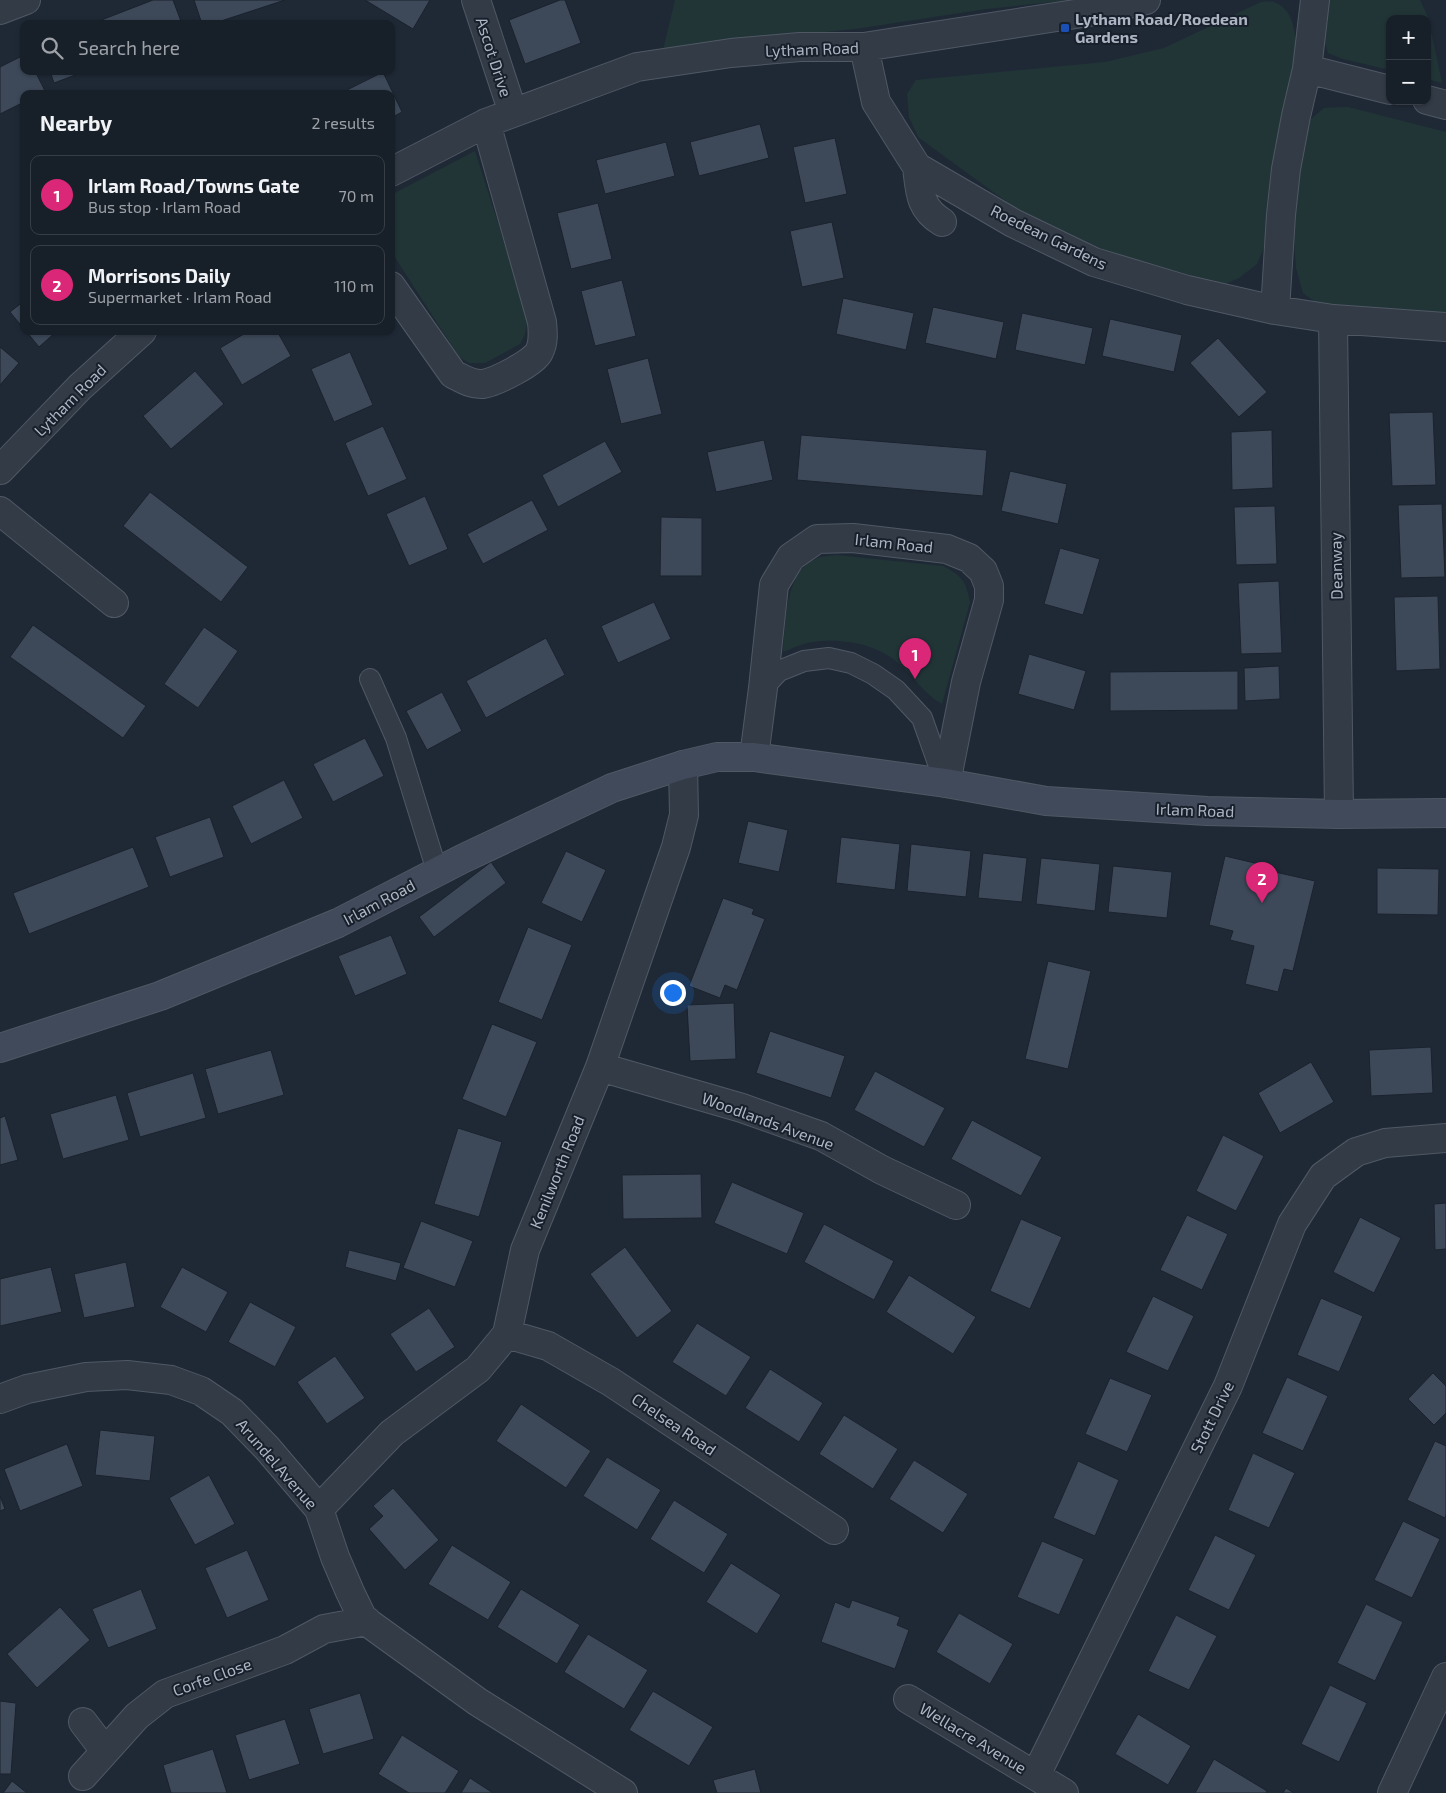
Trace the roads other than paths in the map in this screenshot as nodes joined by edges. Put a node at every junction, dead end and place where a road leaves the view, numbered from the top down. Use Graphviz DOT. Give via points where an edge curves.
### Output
graph roads {
  1 [pos="26,0"];
  2 [pos="476,0"];
  3 [pos="1146,0"];
  4 [pos="1315,0"];
  5 [pos="0,10"];
  6 [pos="864,48"];
  7 [pos="1308,69"];
  8 [pos="1386,89"];
  9 [pos="1431,101"];
  10 [pos="1446,105"];
  11 [pos="512,113"];
  12 [pos="486,123"];
  13 [pos="917,167"];
  14 [pos="395,170"];
  15 [pos="942,222"];
  16 [pos="395,292"];
  17 [pos="1275,310"];
  18 [pos="1333,319"];
  19 [pos="1446,327"];
  20 [pos="138,335"];
  21 [pos="0,470"];
  22 [pos="0,511"];
  23 [pos="114,603"];
  24 [pos="370,679"];
  25 [pos="763,688"];
  26 [pos="754,757"];
  27 [pos="684,764"];
  28 [pos="946,783"];
  29 [pos="1446,813"];
  30 [pos="1339,814"];
  31 [pos="437,872"];
  32 [pos="0,1048"];
  33 [pos="600,1067"];
  34 [pos="1446,1138"];
  35 [pos="956,1205"];
  36 [pos="507,1334"];
  37 [pos="0,1399"];
  38 [pos="319,1509"];
  39 [pos="834,1530"];
  40 [pos="367,1621"];
  41 [pos="1446,1677"];
  42 [pos="908,1699"];
  43 [pos="83,1722"];
  44 [pos="106,1752"];
  45 [pos="1036,1775"];
  46 [pos="83,1776"];
  47 [pos="623,1793"];
  48 [pos="1064,1793"];
  49 [pos="1392,1793"];
  1 -- 5 [label="street"];
  2 -- 11 [label="street, Ascot Drive"];
  3 -- 6 [label="street, Lytham Road"];
  4 -- 7 [label="street"];
  6 -- 11 [label="street, Lytham Road" via="800,47 750,51 637,67"];
  6 -- 13 [label="street, Roedean Gardens" via="876,102"];
  7 -- 8 [label="street"];
  7 -- 17 [label="street" via="1286,169"];
  9 -- 10 [label="street"];
  11 -- 12 [label="street, Lytham Road"];
  12 -- 14 [label="street, Lytham Road"];
  12 -- 16 [label="street" via="542,322 541,350 536,358 494,382 467,382 454,374"];
  13 -- 15 [label="street, Roedean Gardens" via="925,207"];
  13 -- 17 [label="street, Roedean Gardens" via="1013,223 1094,262 1187,290"];
  17 -- 18 [label="street, Roedean Gardens"];
  18 -- 19 [label="street, Roedean Gardens"];
  18 -- 30 [label="street, Deanway"];
  20 -- 21 [label="street, Lytham Road" via="80,387"];
  22 -- 23 [label="street"];
  24 -- 31 [label="lane" via="396,738"];
  25 -- 26 [label="street, Irlam Road"];
  25 -- 28 [label="lane" via="779,671 804,661 829,658 851,663 873,674 896,690 922,718"];
  25 -- 28 [label="street, Irlam Road" via="774,585 791,557 817,539 853,538 947,549 970,558 983,571 989,586 989,600 966,682"];
  26 -- 27 [label="street, Irlam Road" via="717,757"];
  26 -- 28 [label="street, Irlam Road"];
  27 -- 31 [label="street, Irlam Road" via="612,788"];
  27 -- 33 [label="street, Kenilworth Road" via="684,815 676,847"];
  28 -- 30 [label="street, Irlam Road" via="1046,801 1182,810"];
  29 -- 30 [label="street, Irlam Road"];
  31 -- 32 [label="street, Irlam Road" via="338,923 160,996"];
  33 -- 35 [label="street, Woodlands Avenue" via="742,1108 821,1136 882,1170"];
  33 -- 36 [label="street, Kenilworth Road" via="525,1250"];
  34 -- 45 [label="street, Stott Drive" via="1384,1143 1356,1152 1324,1176 1292,1224 1228,1386"];
  36 -- 38 [label="street, Kenilworth Road" via="478,1369 392,1433"];
  36 -- 39 [label="street, Chelsea Road" via="548,1346 611,1382"];
  37 -- 38 [label="street, Arundel Avenue" via="27,1389 86,1377 127,1375 171,1380 201,1391 232,1412"];
  38 -- 40 [label="street, Arundel Avenue" via="335,1557 363,1619"];
  40 -- 44 [label="street, Corfe Close" via="324,1629 285,1650 165,1694 137,1716"];
  40 -- 47 [label="street, Arundel Avenue" via="478,1702"];
  41 -- 49 [label="street"];
  42 -- 45 [label="street, Wellacre Avenue"];
  43 -- 44 [label="street"];
  44 -- 46 [label="street, Corfe Close"];
  45 -- 48 [label="street, Wellacre Avenue"];
}
